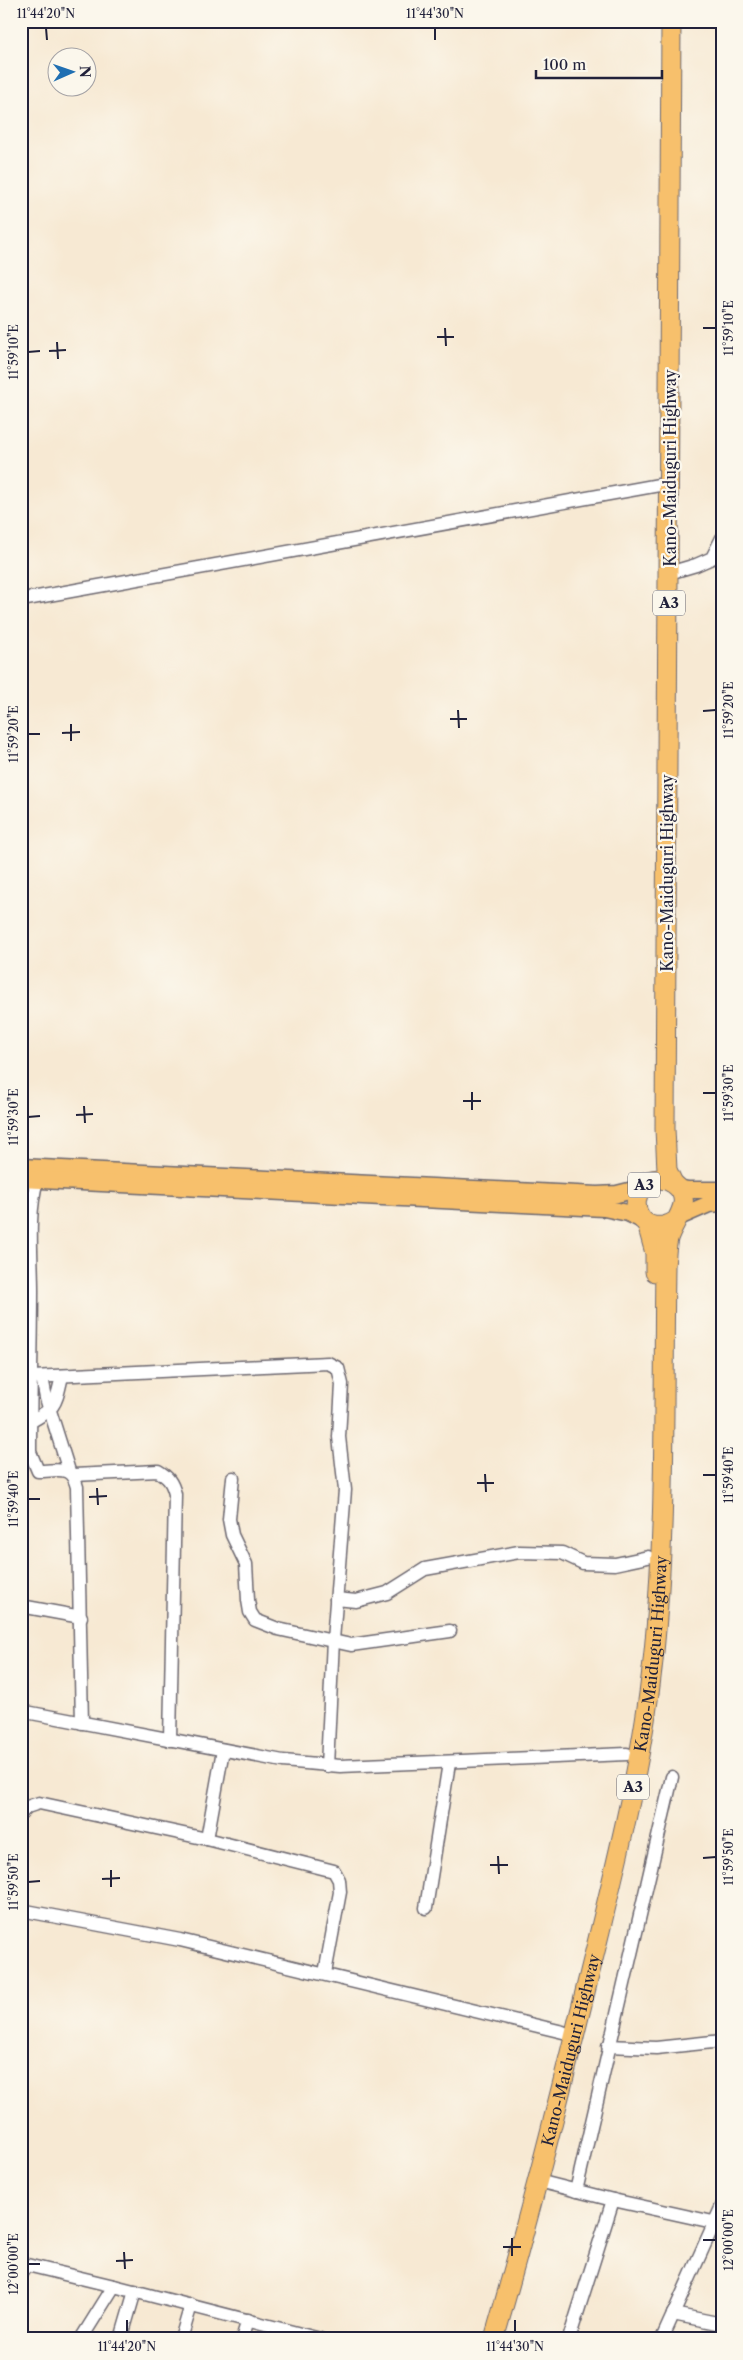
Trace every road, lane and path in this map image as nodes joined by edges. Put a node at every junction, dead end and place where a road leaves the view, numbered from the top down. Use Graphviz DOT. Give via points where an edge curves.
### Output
graph roads {
  1 [pos="660,21"];
  2 [pos="671,21"];
  3 [pos="664,486"];
  4 [pos="722,538"];
  5 [pos="669,572"];
  6 [pos="21,600"];
  7 [pos="21,1167"];
  8 [pos="29,1180"];
  9 [pos="645,1184"];
  10 [pos="676,1185"];
  11 [pos="722,1190"];
  12 [pos="722,1203"];
  13 [pos="677,1219"];
  14 [pos="645,1222"];
  15 [pos="62,1376"];
  16 [pos="37,1377"];
  17 [pos="50,1411"];
  18 [pos="30,1422"];
  19 [pos="72,1473"];
  20 [pos="233,1478"];
  21 [pos="648,1557"];
  22 [pos="336,1599"];
  23 [pos="21,1606"];
  24 [pos="81,1617"];
  25 [pos="450,1631"];
  26 [pos="333,1640"];
  27 [pos="21,1711"];
  28 [pos="82,1723"];
  29 [pos="170,1740"];
  30 [pos="223,1750"];
  31 [pos="627,1754"];
  32 [pos="449,1763"];
  33 [pos="327,1766"];
  34 [pos="672,1777"];
  35 [pos="21,1813"];
  36 [pos="207,1839"];
  37 [pos="426,1908"];
  38 [pos="21,1910"];
  39 [pos="325,1973"];
  40 [pos="579,1991"];
  41 [pos="563,2032"];
  42 [pos="722,2041"];
  43 [pos="608,2046"];
  44 [pos="538,2181"];
  45 [pos="576,2191"];
  46 [pos="613,2200"];
  47 [pos="722,2206"];
  48 [pos="718,2223"];
  49 [pos="23,2267"];
  50 [pos="114,2286"];
  51 [pos="135,2291"];
  52 [pos="191,2305"];
  53 [pos="673,2314"];
  54 [pos="248,2320"];
  55 [pos="722,2324"];
  56 [pos="81,2339"];
  57 [pos="121,2339"];
  58 [pos="181,2339"];
  59 [pos="242,2339"];
  60 [pos="320,2339"];
  61 [pos="481,2339"];
  62 [pos="494,2339"];
  63 [pos="569,2339"];
  64 [pos="662,2339"];
  1 -- 3 [label="highway, Kano-Maiduguri Highway / A3"];
  2 -- 3 [label="highway, Kano-Maiduguri Highway / A3"];
  3 -- 5 [label="highway, Kano-Maiduguri Highway / A3"];
  3 -- 6 [label="street"];
  3 -- 9 [label="highway, Kano-Maiduguri Highway / A3" via="657,1148 653,1173"];
  4 -- 5 [label="street" via="712,558"];
  5 -- 10 [label="highway, Kano-Maiduguri Highway / A3" via="665,1129 667,1170"];
  7 -- 9 [label="main road" via="597,1195 625,1193"];
  8 -- 14 [label="main road" via="604,1208 628,1213"];
  8 -- 16 [label="street"];
  9 -- 10 [label="highway, A3" via="665,1179"];
  9 -- 14 [label="highway, A3" via="637,1194 636,1207"];
  10 -- 11 [label="main road" via="688,1190"];
  10 -- 13 [label="highway, A3" via="684,1199"];
  12 -- 13 [label="main road" via="699,1208"];
  13 -- 14 [label="highway" via="662,1227"];
  13 -- 40 [label="highway, Kano-Maiduguri Highway / A3" via="667,1242 665,1266 664,1497 653,1660 635,1780"];
  14 -- 21 [label="highway, Kano-Maiduguri Highway / A3" via="655,1253 652,1496"];
  15 -- 16 [label="street"];
  15 -- 17 [label="street" via="56,1402"];
  15 -- 22 [label="street" via="328,1364 338,1368 342,1384 339,1437 345,1490"];
  16 -- 17 [label="street"];
  16 -- 18 [label="street"];
  17 -- 18 [label="street"];
  17 -- 19 [label="street"];
  18 -- 19 [label="street" via="30,1452 38,1471"];
  19 -- 24 [label="street" via="78,1500"];
  19 -- 29 [label="street" via="158,1471 172,1482 175,1494"];
  20 -- 26 [label="street" via="229,1519 232,1535 246,1564 250,1612 255,1620 278,1629"];
  21 -- 22 [label="street" via="615,1564 583,1564 562,1553 519,1552 425,1569 387,1593 356,1601"];
  21 -- 31 [label="highway, Kano-Maiduguri Highway / A3" via="642,1658"];
  22 -- 26 [label="street"];
  23 -- 24 [label="street"];
  24 -- 28 [label="street"];
  25 -- 26 [label="street" via="351,1645"];
  26 -- 33 [label="street"];
  27 -- 28 [label="street"];
  28 -- 29 [label="street"];
  29 -- 30 [label="street"];
  30 -- 33 [label="street"];
  30 -- 36 [label="street"];
  31 -- 32 [label="street"];
  31 -- 40 [label="highway, Kano-Maiduguri Highway / A3"];
  32 -- 33 [label="street"];
  32 -- 37 [label="street"];
  34 -- 43 [label="street"];
  35 -- 36 [label="street" via="39,1803"];
  36 -- 39 [label="street" via="334,1871 340,1892"];
  38 -- 39 [label="street" via="180,1940"];
  39 -- 41 [label="street"];
  40 -- 41 [label="highway, Kano-Maiduguri Highway / A3"];
  40 -- 44 [label="highway, Kano-Maiduguri Highway / A3"];
  41 -- 61 [label="highway, Kano-Maiduguri Highway / A3" via="504,2266"];
  42 -- 43 [label="street" via="656,2048"];
  43 -- 45 [label="street"];
  44 -- 45 [label="street"];
  44 -- 62 [label="highway, Kano-Maiduguri Highway / A3"];
  45 -- 46 [label="street"];
  46 -- 48 [label="street"];
  46 -- 63 [label="street"];
  47 -- 48 [label="street"];
  48 -- 53 [label="street"];
  49 -- 50 [label="street"];
  50 -- 51 [label="street"];
  50 -- 56 [label="street"];
  51 -- 52 [label="street"];
  51 -- 57 [label="street"];
  52 -- 54 [label="street"];
  52 -- 58 [label="street"];
  53 -- 55 [label="street"];
  53 -- 64 [label="street"];
  54 -- 59 [label="street"];
  54 -- 60 [label="street"];
}
